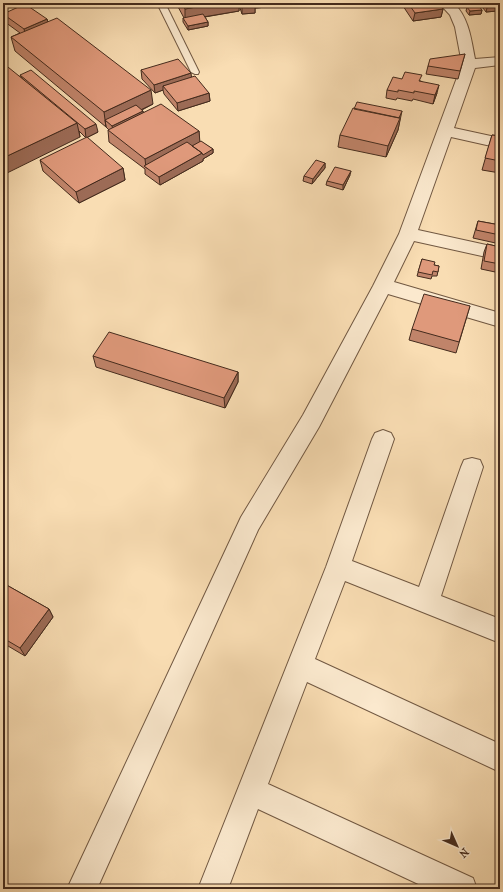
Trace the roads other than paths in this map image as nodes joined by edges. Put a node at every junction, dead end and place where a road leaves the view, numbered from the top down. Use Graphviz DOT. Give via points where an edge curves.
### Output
graph roads {
  1 [pos="160,3"];
  2 [pos="446,3"];
  3 [pos="500,61"];
  4 [pos="469,64"];
  5 [pos="195,72"];
  6 [pos="446,131"];
  7 [pos="500,144"];
  8 [pos="408,234"];
  9 [pos="500,254"];
  10 [pos="383,286"];
  11 [pos="500,320"];
  12 [pos="383,439"];
  13 [pos="472,467"];
  14 [pos="338,567"];
  15 [pos="426,602"];
  16 [pos="500,631"];
  17 [pos="300,665"];
  18 [pos="500,758"];
  19 [pos="251,791"];
  20 [pos="82,889"];
  21 [pos="213,889"];
  22 [pos="462,889"];
  1 -- 5 [label="lane"];
  2 -- 4 [label="street" via="456,14 462,27"];
  3 -- 4 [label="street"];
  4 -- 6 [label="street"];
  6 -- 7 [label="street"];
  6 -- 8 [label="street"];
  8 -- 9 [label="street"];
  8 -- 10 [label="street"];
  10 -- 11 [label="street"];
  10 -- 20 [label="street" via="311,421 249,524"];
  12 -- 14 [label="street"];
  13 -- 15 [label="street"];
  14 -- 15 [label="street"];
  14 -- 17 [label="street"];
  15 -- 16 [label="street"];
  17 -- 18 [label="street"];
  17 -- 19 [label="street"];
  19 -- 21 [label="street"];
  19 -- 22 [label="street"];
}
